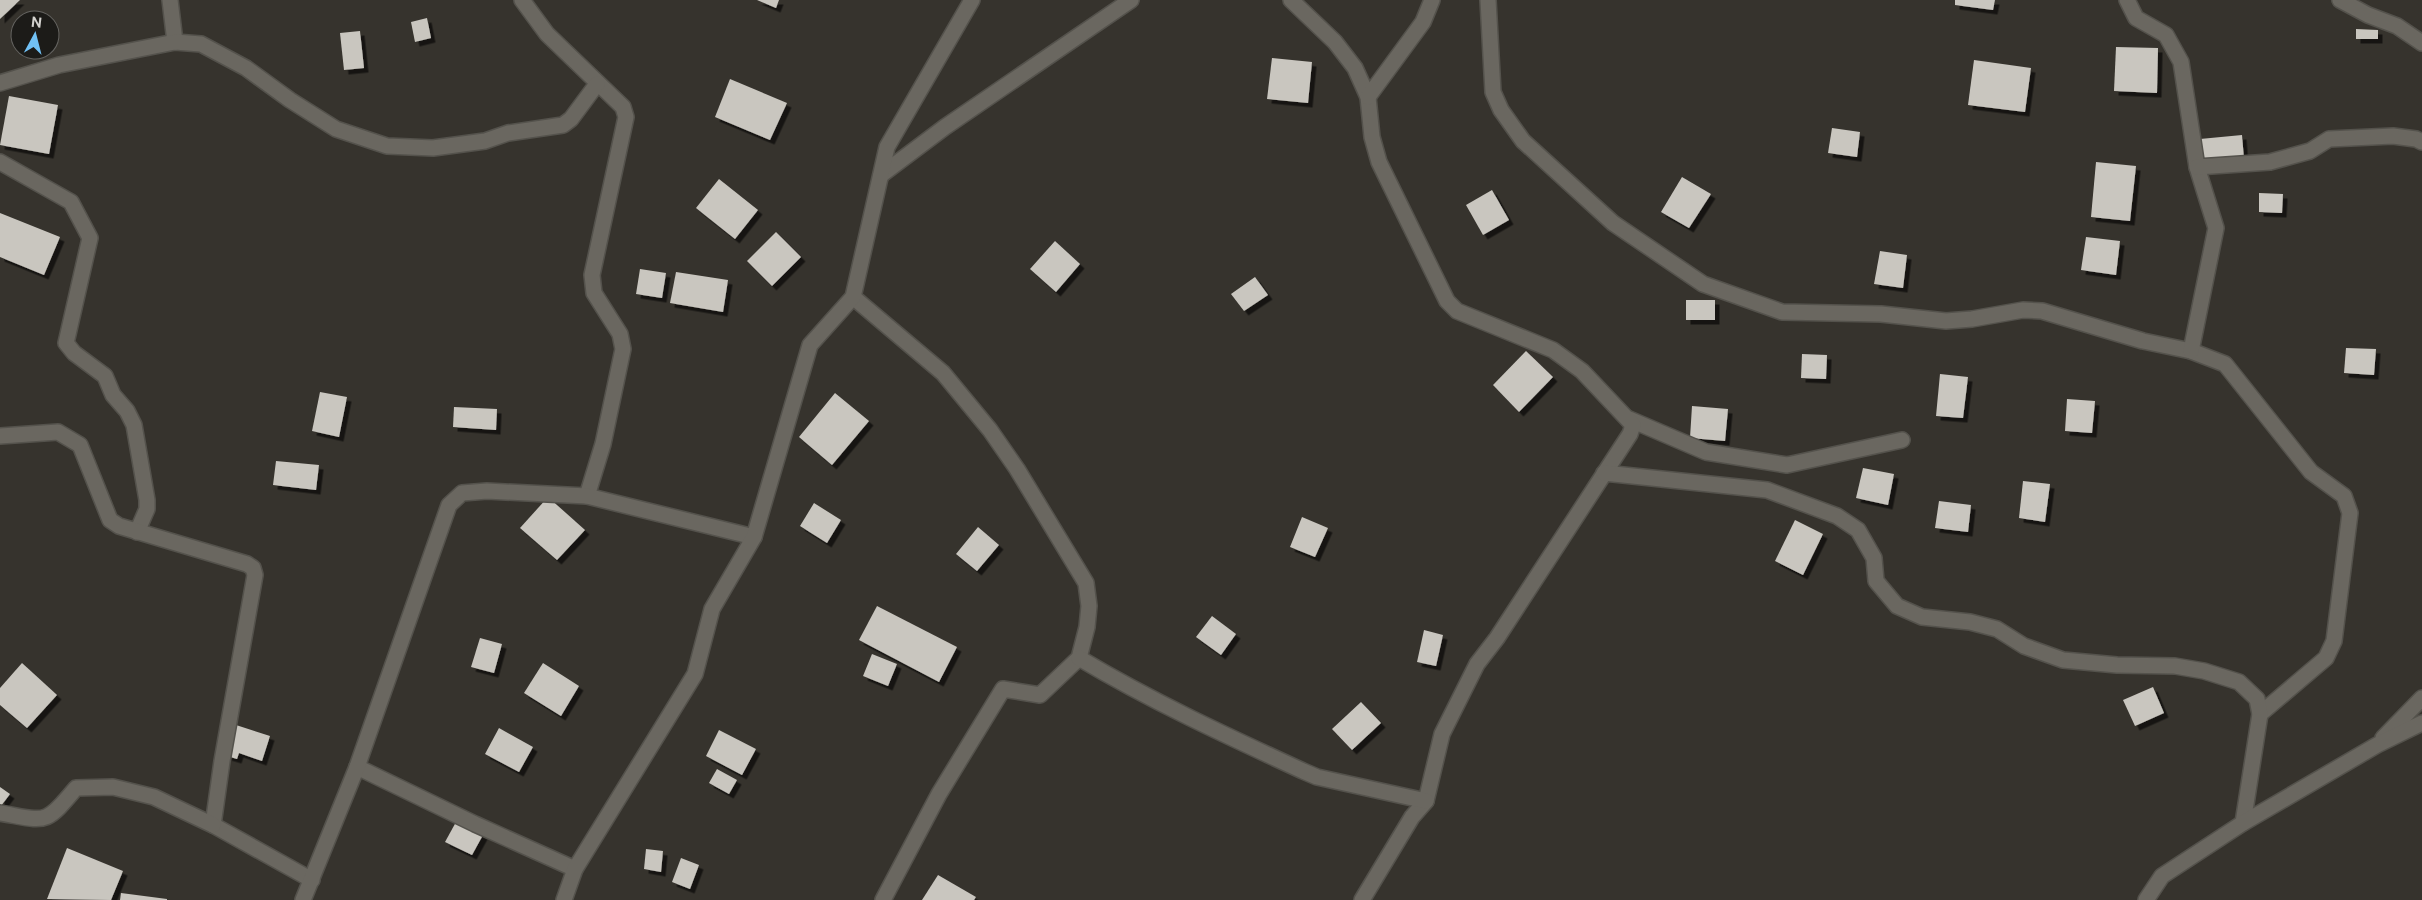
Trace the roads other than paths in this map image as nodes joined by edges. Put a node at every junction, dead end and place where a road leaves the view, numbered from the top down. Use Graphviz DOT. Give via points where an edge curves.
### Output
graph roads {
  1 [pos="170,0"];
  2 [pos="522,0"];
  3 [pos="972,0"];
  4 [pos="1131,0"];
  5 [pos="1291,0"];
  6 [pos="1432,0"];
  7 [pos="1488,0"];
  8 [pos="2127,0"];
  9 [pos="2341,0"];
  10 [pos="175,42"];
  11 [pos="2422,43"];
  12 [pos="0,83"];
  13 [pos="597,84"];
  14 [pos="1368,97"];
  15 [pos="2422,142"];
  16 [pos="0,162"];
  17 [pos="2197,167"];
  18 [pos="882,175"];
  19 [pos="853,297"];
  20 [pos="2191,351"];
  21 [pos="1629,419"];
  22 [pos="0,436"];
  23 [pos="1902,440"];
  24 [pos="1604,473"];
  25 [pos="587,496"];
  26 [pos="137,532"];
  27 [pos="754,537"];
  28 [pos="1079,658"];
  29 [pos="2422,698"];
  30 [pos="2260,714"];
  31 [pos="2422,723"];
  32 [pos="2377,745"];
  33 [pos="357,767"];
  34 [pos="1426,801"];
  35 [pos="0,813"];
  36 [pos="2243,823"];
  37 [pos="213,825"];
  38 [pos="575,869"];
  39 [pos="312,880"];
  40 [pos="303,900"];
  41 [pos="564,900"];
  42 [pos="883,900"];
  43 [pos="1362,900"];
  44 [pos="2146,900"];
  1 -- 10 [label="street"];
  2 -- 13 [label="street" via="547,34"];
  3 -- 18 [label="street" via="887,147"];
  4 -- 18 [label="street"];
  5 -- 14 [label="street" via="1335,42 1355,68"];
  6 -- 14 [label="street" via="1423,22"];
  7 -- 20 [label="street" via="1493,92 1501,110 1523,141 1612,223 1703,284 1782,312 1881,314 1946,320 2024,310 2042,311 2143,341"];
  8 -- 17 [label="street" via="2136,18 2166,35 2181,62"];
  9 -- 11 [label="street" via="2368,16 2396,26"];
  10 -- 12 [label="street" via="59,65"];
  10 -- 13 [label="street" via="200,44 246,68 336,129 388,146 433,148 563,125"];
  13 -- 25 [label="street" via="623,107 626,117 592,274 594,293 620,334 623,349 603,444"];
  14 -- 21 [label="street" via="1372,136 1379,162 1447,301 1458,311 1554,350 1582,371"];
  15 -- 17 [label="street" via="2393,136 2330,139 2310,151 2270,162"];
  16 -- 26 [label="street" via="71,202 90,238 66,343 104,376 134,425 147,500 147,509"];
  17 -- 20 [label="street" via="2216,228"];
  18 -- 19 [label="street"];
  19 -- 27 [label="street" via="810,345"];
  19 -- 28 [label="street" via="943,373 1017,469 1086,583 1088,627"];
  20 -- 30 [label="street" via="2224,364 2311,472 2344,496 2350,513 2334,641 2326,658"];
  21 -- 23 [label="street" via="1706,452 1787,465"];
  21 -- 24 [label="street" via="1633,425 1630,434"];
  22 -- 26 [label="street" via="58,432 70,437 80,445 110,520"];
  24 -- 30 [label="street" via="1768,490 1837,516 1858,530 1874,558 1876,582 1897,606 1922,617 1970,622 1997,629 2024,646 2063,660 2204,670 2239,682 2257,699"];
  24 -- 34 [label="street" via="1477,664 1442,734"];
  25 -- 27 [label="street"];
  25 -- 33 [label="street" via="462,493 449,505"];
  26 -- 37 [label="street" via="247,564 255,575"];
  27 -- 38 [label="street" via="712,609 695,674"];
  28 -- 34 [label="street" via="1217,732 1303,771"];
  28 -- 42 [label="street" via="1040,695 1003,689 938,794"];
  29 -- 32 [label="street"];
  30 -- 36 [label="street"];
  31 -- 32 [label="street"];
  32 -- 36 [label="street"];
  33 -- 38 [label="street"];
  33 -- 39 [label="street"];
  34 -- 43 [label="street" via="1412,817"];
  35 -- 37 [label="street" via="40,820 54,814 76,788 113,787 154,797"];
  36 -- 44 [label="street" via="2162,876"];
  37 -- 39 [label="street"];
  38 -- 41 [label="street"];
  39 -- 40 [label="street"];
}
